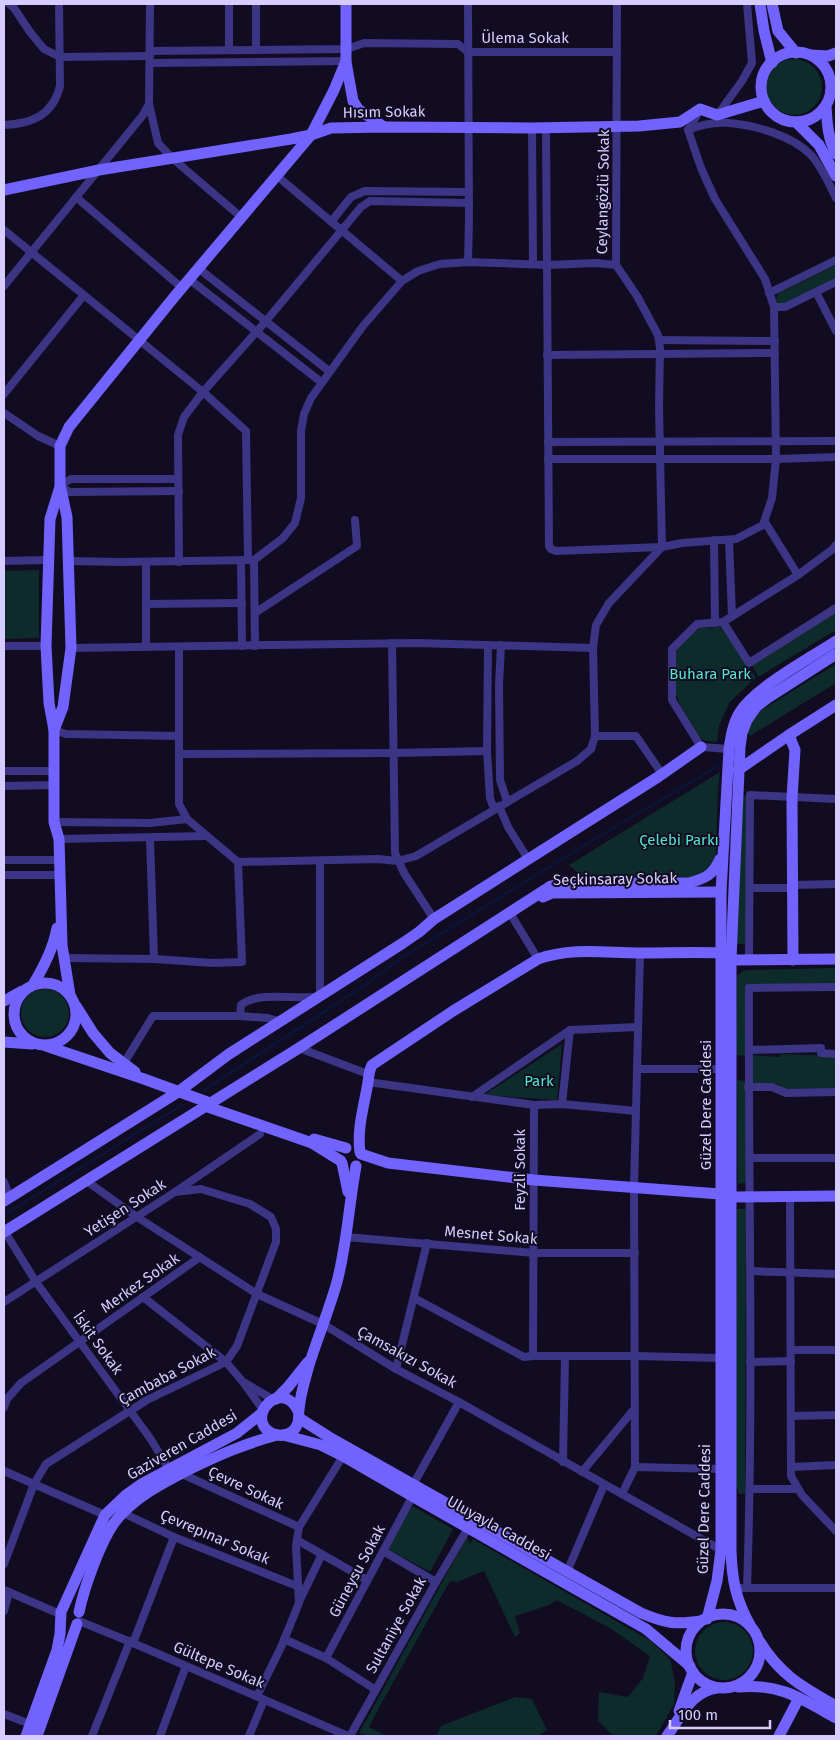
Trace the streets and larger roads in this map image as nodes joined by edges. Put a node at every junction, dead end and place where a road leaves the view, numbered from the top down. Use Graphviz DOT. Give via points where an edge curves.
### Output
graph roads {
  1 [pos="9,4"];
  2 [pos="59,4"];
  3 [pos="150,4"];
  4 [pos="229,4"];
  5 [pos="256,4"];
  6 [pos="346,4"];
  7 [pos="468,4"];
  8 [pos="617,4"];
  9 [pos="747,4"];
  10 [pos="760,4"];
  11 [pos="772,4"];
  12 [pos="256,49"];
  13 [pos="229,50"];
  14 [pos="468,52"];
  15 [pos="617,52"];
  16 [pos="796,53"];
  17 [pos="836,53"];
  18 [pos="347,55"];
  19 [pos="810,55"];
  20 [pos="150,56"];
  21 [pos="60,57"];
  22 [pos="772,63"];
  23 [pos="834,83"];
  24 [pos="764,101"];
  25 [pos="149,104"];
  26 [pos="826,106"];
  27 [pos="700,109"];
  28 [pos="717,115"];
  29 [pos="796,122"];
  30 [pos="4,125"];
  31 [pos="617,126"];
  32 [pos="384,127"];
  33 [pos="469,127"];
  34 [pos="532,128"];
  35 [pos="546,128"];
  36 [pos="688,130"];
  37 [pos="310,135"];
  38 [pos="836,154"];
  39 [pos="172,158"];
  40 [pos="99,170"];
  41 [pos="277,176"];
  42 [pos="836,176"];
  43 [pos="4,190"];
  44 [pos="469,192"];
  45 [pos="76,197"];
  46 [pos="836,198"];
  47 [pos="469,203"];
  48 [pos="241,217"];
  49 [pos="331,222"];
  50 [pos="4,230"];
  51 [pos="341,230"];
  52 [pos="31,252"];
  53 [pos="836,260"];
  54 [pos="468,262"];
  55 [pos="533,264"];
  56 [pos="546,264"];
  57 [pos="616,265"];
  58 [pos="198,268"];
  59 [pos="402,281"];
  60 [pos="836,282"];
  61 [pos="186,283"];
  62 [pos="4,286"];
  63 [pos="816,292"];
  64 [pos="769,293"];
  65 [pos="84,295"];
  66 [pos="774,308"];
  67 [pos="266,321"];
  68 [pos="257,331"];
  69 [pos="836,331"];
  70 [pos="139,340"];
  71 [pos="659,340"];
  72 [pos="775,341"];
  73 [pos="775,353"];
  74 [pos="660,354"];
  75 [pos="547,356"];
  76 [pos="329,371"];
  77 [pos="321,382"];
  78 [pos="203,392"];
  79 [pos="4,394"];
  80 [pos="4,413"];
  81 [pos="548,442"];
  82 [pos="776,442"];
  83 [pos="836,442"];
  84 [pos="660,443"];
  85 [pos="60,446"];
  86 [pos="836,457"];
  87 [pos="548,459"];
  88 [pos="661,459"];
  89 [pos="776,459"];
  90 [pos="178,479"];
  91 [pos="60,485"];
  92 [pos="179,491"];
  93 [pos="355,520"];
  94 [pos="765,522"];
  95 [pos="714,540"];
  96 [pos="730,540"];
  97 [pos="836,545"];
  98 [pos="662,547"];
  99 [pos="48,560"];
  100 [pos="248,560"];
  101 [pos="4,561"];
  102 [pos="68,561"];
  103 [pos="146,562"];
  104 [pos="179,562"];
  105 [pos="798,575"];
  106 [pos="242,603"];
  107 [pos="146,604"];
  108 [pos="836,608"];
  109 [pos="255,613"];
  110 [pos="732,616"];
  111 [pos="719,622"];
  112 [pos="836,641"];
  113 [pos="392,643"];
  114 [pos="488,645"];
  115 [pos="4,646"];
  116 [pos="46,646"];
  117 [pos="242,646"];
  118 [pos="255,646"];
  119 [pos="501,646"];
  120 [pos="146,647"];
  121 [pos="179,647"];
  122 [pos="71,648"];
  123 [pos="593,648"];
  124 [pos="836,654"];
  125 [pos="836,705"];
  126 [pos="54,730"];
  127 [pos="789,735"];
  128 [pos="179,736"];
  129 [pos="595,736"];
  130 [pos="701,747"];
  131 [pos="729,749"];
  132 [pos="487,750"];
  133 [pos="392,753"];
  134 [pos="178,754"];
  135 [pos="738,770"];
  136 [pos="4,771"];
  137 [pos="54,771"];
  138 [pos="662,774"];
  139 [pos="4,786"];
  140 [pos="54,786"];
  141 [pos="792,798"];
  142 [pos="836,799"];
  143 [pos="507,801"];
  144 [pos="497,808"];
  145 [pos="187,819"];
  146 [pos="54,822"];
  147 [pos="207,836"];
  148 [pos="150,838"];
  149 [pos="59,839"];
  150 [pos="723,852"];
  151 [pos="528,859"];
  152 [pos="4,860"];
  153 [pos="59,860"];
  154 [pos="320,861"];
  155 [pos="398,861"];
  156 [pos="238,862"];
  157 [pos="4,875"];
  158 [pos="59,875"];
  159 [pos="836,884"];
  160 [pos="793,886"];
  161 [pos="750,888"];
  162 [pos="721,892"];
  163 [pos="60,912"];
  164 [pos="510,913"];
  165 [pos="434,919"];
  166 [pos="640,953"];
  167 [pos="721,953"];
  168 [pos="64,958"];
  169 [pos="836,959"];
  170 [pos="154,960"];
  171 [pos="538,960"];
  172 [pos="741,960"];
  173 [pos="793,960"];
  174 [pos="836,987"];
  175 [pos="28,988"];
  176 [pos="320,996"];
  177 [pos="72,999"];
  178 [pos="4,1001"];
  179 [pos="240,1016"];
  180 [pos="281,1022"];
  181 [pos="638,1027"];
  182 [pos="570,1030"];
  183 [pos="4,1042"];
  184 [pos="40,1045"];
  185 [pos="299,1048"];
  186 [pos="748,1050"];
  187 [pos="836,1054"];
  188 [pos="124,1063"];
  189 [pos="637,1069"];
  190 [pos="721,1070"];
  191 [pos="368,1078"];
  192 [pos="144,1079"];
  193 [pos="748,1087"];
  194 [pos="178,1092"];
  195 [pos="836,1092"];
  196 [pos="472,1097"];
  197 [pos="210,1103"];
  198 [pos="562,1104"];
  199 [pos="534,1105"];
  200 [pos="636,1111"];
  201 [pos="361,1121"];
  202 [pos="260,1134"];
  203 [pos="347,1147"];
  204 [pos="749,1158"];
  205 [pos="836,1158"];
  206 [pos="359,1159"];
  207 [pos="342,1162"];
  208 [pos="85,1180"];
  209 [pos="534,1180"];
  210 [pos="4,1182"];
  211 [pos="634,1188"];
  212 [pos="175,1192"];
  213 [pos="726,1195"];
  214 [pos="750,1196"];
  215 [pos="790,1196"];
  216 [pos="836,1196"];
  217 [pos="7,1199"];
  218 [pos="350,1203"];
  219 [pos="138,1217"];
  220 [pos="4,1232"];
  221 [pos="346,1237"];
  222 [pos="428,1244"];
  223 [pos="534,1253"];
  224 [pos="635,1254"];
  225 [pos="200,1257"];
  226 [pos="751,1272"];
  227 [pos="790,1272"];
  228 [pos="836,1274"];
  229 [pos="36,1282"];
  230 [pos="257,1294"];
  231 [pos="143,1297"];
  232 [pos="414,1298"];
  233 [pos="4,1302"];
  234 [pos="323,1324"];
  235 [pos="80,1342"];
  236 [pos="790,1350"];
  237 [pos="836,1350"];
  238 [pos="533,1356"];
  239 [pos="565,1356"];
  240 [pos="635,1356"];
  241 [pos="312,1357"];
  242 [pos="720,1358"];
  243 [pos="791,1361"];
  244 [pos="226,1362"];
  245 [pos="750,1362"];
  246 [pos="396,1369"];
  247 [pos="243,1382"];
  248 [pos="275,1399"];
  249 [pos="459,1402"];
  250 [pos="4,1407"];
  251 [pos="635,1408"];
  252 [pos="130,1411"];
  253 [pos="263,1411"];
  254 [pos="299,1414"];
  255 [pos="836,1415"];
  256 [pos="791,1416"];
  257 [pos="280,1435"];
  258 [pos="344,1456"];
  259 [pos="563,1462"];
  260 [pos="836,1465"];
  261 [pos="635,1467"];
  262 [pos="791,1467"];
  263 [pos="169,1469"];
  264 [pos="720,1469"];
  265 [pos="4,1471"];
  266 [pos="582,1472"];
  267 [pos="182,1474"];
  268 [pos="34,1484"];
  269 [pos="414,1484"];
  270 [pos="604,1485"];
  271 [pos="751,1489"];
  272 [pos="798,1489"];
  273 [pos="622,1494"];
  274 [pos="412,1496"];
  275 [pos="123,1513"];
  276 [pos="106,1515"];
  277 [pos="299,1527"];
  278 [pos="468,1528"];
  279 [pos="836,1532"];
  280 [pos="174,1537"];
  281 [pos="297,1540"];
  282 [pos="720,1550"];
  283 [pos="382,1551"];
  284 [pos="322,1554"];
  285 [pos="4,1564"];
  286 [pos="567,1572"];
  287 [pos="367,1580"];
  288 [pos="436,1582"];
  289 [pos="297,1586"];
  290 [pos="734,1588"];
  291 [pos="747,1588"];
  292 [pos="836,1588"];
  293 [pos="6,1591"];
  294 [pos="298,1603"];
  295 [pos="4,1611"];
  296 [pos="61,1614"];
  297 [pos="78,1619"];
  298 [pos="704,1620"];
  299 [pos="750,1625"];
  300 [pos="284,1639"];
  301 [pos="759,1640"];
  302 [pos="131,1642"];
  303 [pos="326,1658"];
  304 [pos="186,1666"];
  305 [pos="691,1669"];
  306 [pos="726,1688"];
  307 [pos="376,1690"];
  308 [pos="261,1698"];
  309 [pos="799,1698"];
  310 [pos="836,1706"];
  311 [pos="4,1714"];
  312 [pos="836,1718"];
  313 [pos="30,1724"];
  314 [pos="670,1733"];
  315 [pos="26,1736"];
  316 [pos="39,1736"];
  317 [pos="92,1736"];
  318 [pos="160,1736"];
  319 [pos="248,1736"];
  320 [pos="349,1736"];
  321 [pos="779,1736"];
  1 -- 21 [label="street" via="44,49"];
  2 -- 21 [label="street"];
  3 -- 20 [label="street"];
  4 -- 13 [label="street"];
  5 -- 12 [label="street"];
  6 -- 18 [label="street"];
  7 -- 14 [label="street"];
  8 -- 15 [label="street, Ceylangözlü Sokak"];
  9 -- 28 [label="street" via="752,63"];
  10 -- 22 [label="street"];
  11 -- 16 [label="street" via="778,31"];
  12 -- 13 [label="street"];
  12 -- 18 [label="street"];
  13 -- 20 [label="street"];
  14 -- 15 [label="street, Ülema Sokak"];
  14 -- 18 [label="street, Ülema Sokak" via="458,44 364,43"];
  14 -- 33 [label="street"];
  15 -- 31 [label="street, Ceylangözlü Sokak"];
  16 -- 19 [label="street"];
  16 -- 22 [label="street" via="787,54"];
  17 -- 19 [label="street"];
  18 -- 20 [label="street"];
  18 -- 32 [label="street" via="353,102"];
  18 -- 37 [label="street" via="334,90"];
  19 -- 23 [label="street" via="825,68"];
  20 -- 21 [label="street"];
  20 -- 25 [label="street"];
  21 -- 30 [label="street" via="60,86 57,98 49,108 40,117"];
  22 -- 24 [label="street" via="762,81"];
  23 -- 26 [label="street"];
  24 -- 28 [label="street"];
  24 -- 29 [label="street" via="777,116"];
  25 -- 39 [label="street" via="158,142"];
  25 -- 40 [label="street" via="141,119"];
  26 -- 29 [label="street" via="813,118"];
  26 -- 38 [label="street" via="827,126"];
  27 -- 28 [label="street"];
  27 -- 31 [label="street, Hısım Sokak" via="680,122"];
  27 -- 36 [label="street"];
  29 -- 42 [label="street" via="819,144"];
  31 -- 35 [label="street, Hısım Sokak"];
  31 -- 57 [label="street, Ceylangözlü Sokak"];
  32 -- 33 [label="street, Hısım Sokak"];
  32 -- 37 [label="street, Hısım Sokak" via="332,128"];
  33 -- 34 [label="street, Hısım Sokak"];
  33 -- 44 [label="street"];
  34 -- 35 [label="street, Hısım Sokak"];
  34 -- 55 [label="street"];
  35 -- 56 [label="street"];
  36 -- 46 [label="street" via="699,125 728,122 765,130 794,142 811,155"];
  36 -- 64 [label="street" via="714,199 764,279"];
  37 -- 39 [label="street, Hısım Sokak"];
  37 -- 41 [label="street"];
  39 -- 40 [label="street, Hısım Sokak"];
  39 -- 48 [label="street"];
  40 -- 43 [label="street, Hısım Sokak"];
  40 -- 45 [label="street"];
  41 -- 48 [label="street"];
  41 -- 49 [label="street"];
  44 -- 47 [label="street"];
  44 -- 49 [label="street" via="365,191 351,197"];
  45 -- 52 [label="street"];
  45 -- 61 [label="street"];
  47 -- 51 [label="street" via="370,201 361,206"];
  47 -- 54 [label="street"];
  48 -- 58 [label="street"];
  49 -- 51 [label="street"];
  50 -- 52 [label="street"];
  51 -- 59 [label="street"];
  51 -- 67 [label="street"];
  52 -- 62 [label="street"];
  52 -- 65 [label="street"];
  53 -- 64 [label="street"];
  54 -- 55 [label="street"];
  54 -- 59 [label="street" via="440,264 418,271"];
  55 -- 56 [label="street"];
  56 -- 57 [label="street"];
  56 -- 75 [label="street"];
  57 -- 71 [label="street, Ceylangözlü Sokak" via="638,296"];
  58 -- 61 [label="street"];
  58 -- 67 [label="street"];
  59 -- 76 [label="street"];
  60 -- 63 [label="street"];
  61 -- 68 [label="street"];
  61 -- 70 [label="street"];
  63 -- 66 [label="street" via="785,307"];
  63 -- 69 [label="street"];
  64 -- 66 [label="street"];
  65 -- 70 [label="street"];
  65 -- 79 [label="street"];
  66 -- 72 [label="street"];
  67 -- 68 [label="street"];
  67 -- 76 [label="street"];
  68 -- 77 [label="street"];
  68 -- 78 [label="street"];
  70 -- 78 [label="street"];
  70 -- 85 [label="street" via="69,427"];
  71 -- 72 [label="street"];
  71 -- 74 [label="street, Ceylangözlü Sokak"];
  72 -- 73 [label="street"];
  73 -- 74 [label="street"];
  73 -- 82 [label="street"];
  74 -- 75 [label="street"];
  74 -- 84 [label="street, Ceylangözlü Sokak"];
  75 -- 81 [label="street"];
  76 -- 77 [label="street"];
  77 -- 100 [label="street" via="304,414 296,523 283,538"];
  78 -- 90 [label="street" via="184,417 178,435"];
  78 -- 100 [label="street" via="246,431"];
  80 -- 85 [label="street" via="38,436"];
  81 -- 84 [label="street"];
  81 -- 87 [label="street"];
  82 -- 83 [label="street"];
  82 -- 84 [label="street"];
  82 -- 89 [label="street"];
  84 -- 88 [label="street, Ceylangözlü Sokak"];
  85 -- 91 [label="street"];
  86 -- 89 [label="street"];
  87 -- 88 [label="street"];
  87 -- 98 [label="street" via="548,542 551,549"];
  88 -- 89 [label="street"];
  88 -- 98 [label="street, Ceylangözlü Sokak"];
  89 -- 94 [label="street" via="772,498"];
  90 -- 91 [label="street" via="70,479"];
  90 -- 92 [label="street"];
  91 -- 92 [label="street" via="69,492"];
  91 -- 99 [label="street" via="50,519"];
  91 -- 102 [label="street" via="67,516"];
  92 -- 104 [label="street"];
  93 -- 109 [label="street" via="357,546"];
  94 -- 96 [label="street"];
  94 -- 105 [label="street"];
  95 -- 96 [label="street"];
  95 -- 98 [label="street"];
  95 -- 111 [label="street"];
  96 -- 110 [label="street"];
  97 -- 105 [label="street"];
  98 -- 123 [label="street" via="608,604 596,625"];
  99 -- 101 [label="street"];
  99 -- 116 [label="street"];
  100 -- 104 [label="street"];
  100 -- 106 [label="street"];
  100 -- 109 [label="street"];
  102 -- 103 [label="street"];
  102 -- 122 [label="street"];
  103 -- 104 [label="street"];
  103 -- 107 [label="street"];
  105 -- 110 [label="street"];
  106 -- 107 [label="street"];
  106 -- 117 [label="street"];
  107 -- 120 [label="street"];
  108 -- 111 [label="street" via="749,663"];
  109 -- 118 [label="street"];
  110 -- 111 [label="street"];
  111 -- 130 [label="street" via="697,624 672,649 672,700"];
  112 -- 131 [label="street, Güzel Dere Caddesi" via="750,699 732,729"];
  113 -- 114 [label="street"];
  113 -- 118 [label="street"];
  113 -- 133 [label="street"];
  114 -- 119 [label="street"];
  114 -- 132 [label="street"];
  115 -- 116 [label="street"];
  116 -- 126 [label="street"];
  117 -- 118 [label="street"];
  117 -- 121 [label="street"];
  119 -- 123 [label="street"];
  119 -- 143 [label="street" via="500,780"];
  120 -- 121 [label="street"];
  120 -- 122 [label="street"];
  121 -- 128 [label="street"];
  122 -- 126 [label="street" via="63,707"];
  123 -- 129 [label="street"];
  124 -- 135 [label="street, Güzel Dere Caddesi" via="756,707 742,733"];
  125 -- 127 [label="street"];
  126 -- 128 [label="street" via="66,734"];
  126 -- 137 [label="street"];
  127 -- 135 [label="street"];
  127 -- 141 [label="street" via="795,750"];
  128 -- 134 [label="street"];
  129 -- 138 [label="street" via="636,736"];
  129 -- 143 [label="street" via="590,749 576,762"];
  130 -- 131 [label="street"];
  130 -- 138 [label="street"];
  131 -- 150 [label="street, Güzel Dere Caddesi"];
  132 -- 133 [label="street"];
  132 -- 144 [label="street" via="490,798"];
  133 -- 134 [label="street"];
  133 -- 155 [label="street" via="393,826"];
  134 -- 145 [label="street" via="179,804"];
  135 -- 172 [label="street, Güzel Dere Caddesi"];
  136 -- 137 [label="street"];
  137 -- 140 [label="street"];
  138 -- 151 [label="street"];
  139 -- 140 [label="street"];
  140 -- 146 [label="street"];
  141 -- 142 [label="street"];
  141 -- 160 [label="street"];
  141 -- 161 [label="street" via="750,795"];
  143 -- 144 [label="street"];
  144 -- 151 [label="street"];
  144 -- 155 [label="street" via="416,856"];
  145 -- 146 [label="street" via="150,823"];
  145 -- 147 [label="street"];
  146 -- 149 [label="street"];
  147 -- 148 [label="street"];
  147 -- 156 [label="street"];
  148 -- 149 [label="street"];
  148 -- 170 [label="street"];
  149 -- 153 [label="street"];
  150 -- 162 [label="street, Güzel Dere Caddesi"];
  150 -- 164 [label="street, Seçkinsaray Sokak" via="716,868 705,878 690,883 562,883 551,886"];
  151 -- 165 [label="street"];
  152 -- 153 [label="street"];
  153 -- 158 [label="street"];
  154 -- 155 [label="street"];
  154 -- 156 [label="street"];
  154 -- 176 [label="street"];
  155 -- 165 [label="street"];
  156 -- 170 [label="street" via="242,962"];
  157 -- 158 [label="street"];
  158 -- 163 [label="street"];
  159 -- 160 [label="street"];
  160 -- 161 [label="street"];
  160 -- 173 [label="street"];
  161 -- 172 [label="street"];
  162 -- 164 [label="street, Seçkinsaray Sokak" via="552,893"];
  162 -- 167 [label="street, Güzel Dere Caddesi"];
  163 -- 168 [label="street"];
  163 -- 175 [label="street" via="54,945"];
  164 -- 171 [label="street"];
  164 -- 185 [label="street"];
  165 -- 176 [label="street" via="403,944"];
  166 -- 167 [label="street"];
  166 -- 171 [label="street" via="571,951"];
  166 -- 181 [label="street"];
  167 -- 172 [label="street"];
  167 -- 190 [label="street, Güzel Dere Caddesi"];
  168 -- 170 [label="street"];
  168 -- 177 [label="street"];
  169 -- 173 [label="street"];
  171 -- 191 [label="street" via="372,1065"];
  172 -- 173 [label="street"];
  172 -- 213 [label="street, Güzel Dere Caddesi"];
  174 -- 186 [label="street" via="749,988"];
  175 -- 177 [label="street" via="43,983 53,984"];
  175 -- 178 [label="street"];
  175 -- 184 [label="street" via="16,1004 14,1020 25,1038"];
  176 -- 179 [label="street" via="248,1000 241,1005"];
  176 -- 180 [label="street"];
  177 -- 184 [label="street" via="76,1014 72,1030 61,1041"];
  177 -- 188 [label="street" via="93,1034"];
  179 -- 180 [label="street"];
  179 -- 188 [label="street" via="153,1016"];
  180 -- 194 [label="street" via="229,1054"];
  181 -- 182 [label="street"];
  181 -- 189 [label="street"];
  182 -- 196 [label="street"];
  182 -- 198 [label="street"];
  183 -- 184 [label="street"];
  184 -- 192 [label="street"];
  185 -- 191 [label="street"];
  185 -- 197 [label="street"];
  186 -- 187 [label="street" via="821,1048 821,1053"];
  186 -- 193 [label="street"];
  188 -- 192 [label="street"];
  189 -- 190 [label="street"];
  189 -- 200 [label="street"];
  190 -- 213 [label="street, Güzel Dere Caddesi"];
  191 -- 196 [label="street"];
  191 -- 201 [label="street"];
  192 -- 194 [label="street"];
  193 -- 195 [label="street" via="772,1087 786,1093"];
  193 -- 204 [label="street"];
  194 -- 197 [label="street"];
  194 -- 217 [label="street"];
  196 -- 199 [label="street"];
  197 -- 203 [label="street"];
  197 -- 207 [label="street" via="312,1143"];
  197 -- 208 [label="street"];
  198 -- 199 [label="street"];
  198 -- 200 [label="street"];
  199 -- 209 [label="street, Feyzli Sokak"];
  200 -- 211 [label="street"];
  201 -- 203 [label="street"];
  201 -- 206 [label="street"];
  202 -- 212 [label="street, Yetişen Sokak"];
  203 -- 206 [label="street" via="355,1148"];
  203 -- 207 [label="street" via="341,1153"];
  204 -- 205 [label="street"];
  204 -- 214 [label="street"];
  206 -- 207 [label="street" via="350,1167"];
  206 -- 209 [label="street"];
  206 -- 218 [label="street"];
  207 -- 218 [label="street"];
  208 -- 219 [label="street, Çamsakızı Sokak"];
  208 -- 220 [label="street"];
  209 -- 211 [label="street"];
  209 -- 223 [label="street, Feyzli Sokak"];
  210 -- 217 [label="street"];
  211 -- 213 [label="street"];
  211 -- 224 [label="street"];
  212 -- 219 [label="street, Yetişen Sokak"];
  212 -- 230 [label="street, Çambaba Sokak" via="201,1188 250,1204 271,1217 276,1229 276,1242"];
  213 -- 214 [label="street"];
  213 -- 242 [label="street, Güzel Dere Caddesi"];
  213 -- 290 [label="street, Güzel Dere Caddesi"];
  214 -- 215 [label="street"];
  214 -- 226 [label="street"];
  215 -- 216 [label="street"];
  215 -- 227 [label="street"];
  218 -- 221 [label="street"];
  219 -- 225 [label="street, Çamsakızı Sokak"];
  219 -- 229 [label="street, Yetişen Sokak"];
  220 -- 229 [label="street, İskit Sokak"];
  221 -- 222 [label="street, Mesnet Sokak"];
  221 -- 234 [label="street" via="337,1281"];
  222 -- 223 [label="street, Mesnet Sokak"];
  222 -- 232 [label="street"];
  223 -- 224 [label="street, Mesnet Sokak"];
  223 -- 238 [label="street, Feyzli Sokak"];
  224 -- 240 [label="street"];
  225 -- 230 [label="street, Çamsakızı Sokak"];
  225 -- 231 [label="street, Merkez Sokak"];
  226 -- 227 [label="street"];
  226 -- 245 [label="street"];
  227 -- 228 [label="street"];
  227 -- 236 [label="street"];
  229 -- 233 [label="street, Yetişen Sokak"];
  229 -- 235 [label="street, İskit Sokak"];
  230 -- 234 [label="street, Çamsakızı Sokak"];
  230 -- 244 [label="street, Çambaba Sokak" via="238,1346"];
  231 -- 235 [label="street, Merkez Sokak"];
  231 -- 244 [label="street"];
  232 -- 238 [label="street" via="524,1357"];
  232 -- 246 [label="street"];
  234 -- 241 [label="street"];
  234 -- 246 [label="street, Çamsakızı Sokak"];
  235 -- 250 [label="street, Merkez Sokak" via="21,1383"];
  235 -- 252 [label="street, İskit Sokak"];
  236 -- 237 [label="street"];
  236 -- 243 [label="street"];
  238 -- 239 [label="street"];
  239 -- 240 [label="street"];
  239 -- 259 [label="street"];
  240 -- 242 [label="street"];
  240 -- 251 [label="street"];
  241 -- 248 [label="street"];
  241 -- 254 [label="street"];
  242 -- 264 [label="street, Güzel Dere Caddesi"];
  243 -- 245 [label="street"];
  243 -- 256 [label="street"];
  244 -- 247 [label="street"];
  244 -- 252 [label="street, Çambaba Sokak"];
  245 -- 271 [label="street"];
  246 -- 249 [label="street, Çamsakızı Sokak"];
  247 -- 248 [label="street"];
  247 -- 253 [label="street"];
  248 -- 253 [label="street"];
  248 -- 254 [label="street" via="292,1402"];
  249 -- 259 [label="street, Çamsakızı Sokak"];
  249 -- 269 [label="street"];
  251 -- 261 [label="street"];
  251 -- 266 [label="street"];
  252 -- 263 [label="street, İskit Sokak"];
  252 -- 268 [label="street, Çambaba Sokak" via="46,1464"];
  253 -- 257 [label="street" via="266,1429"];
  253 -- 263 [label="street, Gaziveren Caddesi" via="237,1433"];
  254 -- 257 [label="street" via="294,1429"];
  254 -- 269 [label="street, Uluyayla Caddesi" via="330,1437"];
  255 -- 256 [label="street"];
  256 -- 262 [label="street"];
  257 -- 258 [label="street, Uluyayla Caddesi"];
  257 -- 267 [label="street, Gaziveren Caddesi" via="246,1443"];
  258 -- 274 [label="street, Uluyayla Caddesi"];
  258 -- 277 [label="street"];
  259 -- 266 [label="street, Çamsakızı Sokak"];
  260 -- 262 [label="street"];
  261 -- 264 [label="street"];
  261 -- 273 [label="street"];
  262 -- 272 [label="street" via="791,1476"];
  263 -- 276 [label="street, Gaziveren Caddesi" via="126,1495"];
  264 -- 282 [label="street, Güzel Dere Caddesi"];
  265 -- 268 [label="street"];
  266 -- 270 [label="street, Çamsakızı Sokak"];
  267 -- 275 [label="street, Gaziveren Caddesi" via="150,1490"];
  267 -- 277 [label="street, Çevre Sokak"];
  268 -- 276 [label="street"];
  268 -- 285 [label="street, Çambaba Sokak"];
  269 -- 286 [label="street, Uluyayla Caddesi"];
  270 -- 273 [label="street, Çamsakızı Sokak"];
  270 -- 286 [label="street"];
  271 -- 272 [label="street"];
  271 -- 291 [label="street"];
  272 -- 279 [label="street"];
  273 -- 282 [label="street, Çamsakızı Sokak"];
  274 -- 278 [label="street, Uluyayla Caddesi"];
  274 -- 283 [label="street, Güneysu Sokak"];
  275 -- 280 [label="street, Çevrepınar Sokak"];
  275 -- 297 [label="street, Gaziveren Caddesi" via="104,1541 86,1584"];
  276 -- 296 [label="street, Gaziveren Caddesi"];
  277 -- 281 [label="street"];
  278 -- 288 [label="street, Sultaniye Sokak"];
  278 -- 305 [label="street, Uluyayla Caddesi" via="646,1629"];
  280 -- 289 [label="street, Çevrepınar Sokak"];
  280 -- 302 [label="street"];
  281 -- 284 [label="street"];
  281 -- 289 [label="street"];
  282 -- 298 [label="street, Güzel Dere Caddesi" via="717,1582"];
  283 -- 287 [label="street, Güneysu Sokak"];
  283 -- 288 [label="street"];
  284 -- 287 [label="street"];
  284 -- 294 [label="street"];
  286 -- 298 [label="street, Uluyayla Caddesi" via="660,1621 679,1624"];
  287 -- 303 [label="street, Güneysu Sokak"];
  288 -- 307 [label="street, Sultaniye Sokak"];
  289 -- 294 [label="street"];
  290 -- 291 [label="street"];
  290 -- 299 [label="street, Güzel Dere Caddesi"];
  291 -- 292 [label="street"];
  293 -- 295 [label="street"];
  293 -- 296 [label="street"];
  294 -- 300 [label="street"];
  296 -- 297 [label="street" via="71,1607"];
  296 -- 297 [label="street" via="67,1626"];
  296 -- 313 [label="street, Gaziveren Caddesi" via="57,1650"];
  297 -- 302 [label="street, Gültepe Sokak"];
  297 -- 316 [label="street, Gaziveren Caddesi"];
  298 -- 299 [label="street" via="721,1614 732,1615"];
  298 -- 305 [label="street" via="692,1632 688,1642 687,1662"];
  299 -- 301 [label="street"];
  300 -- 303 [label="street"];
  300 -- 308 [label="street"];
  301 -- 306 [label="street" via="760,1659 756,1668 746,1680"];
  301 -- 310 [label="street" via="784,1673"];
  302 -- 304 [label="street, Gültepe Sokak"];
  302 -- 317 [label="street"];
  303 -- 307 [label="street"];
  304 -- 308 [label="street, Gültepe Sokak"];
  304 -- 318 [label="street"];
  305 -- 306 [label="street" via="711,1686"];
  305 -- 314 [label="street"];
  306 -- 309 [label="street" via="768,1686"];
  306 -- 314 [label="street" via="707,1690 697,1695"];
  307 -- 320 [label="street, Sultaniye Sokak"];
  308 -- 319 [label="street"];
  308 -- 320 [label="street, Gültepe Sokak"];
  309 -- 312 [label="street"];
  309 -- 321 [label="street"];
  311 -- 313 [label="street"];
  313 -- 315 [label="street, Gaziveren Caddesi"];
}
